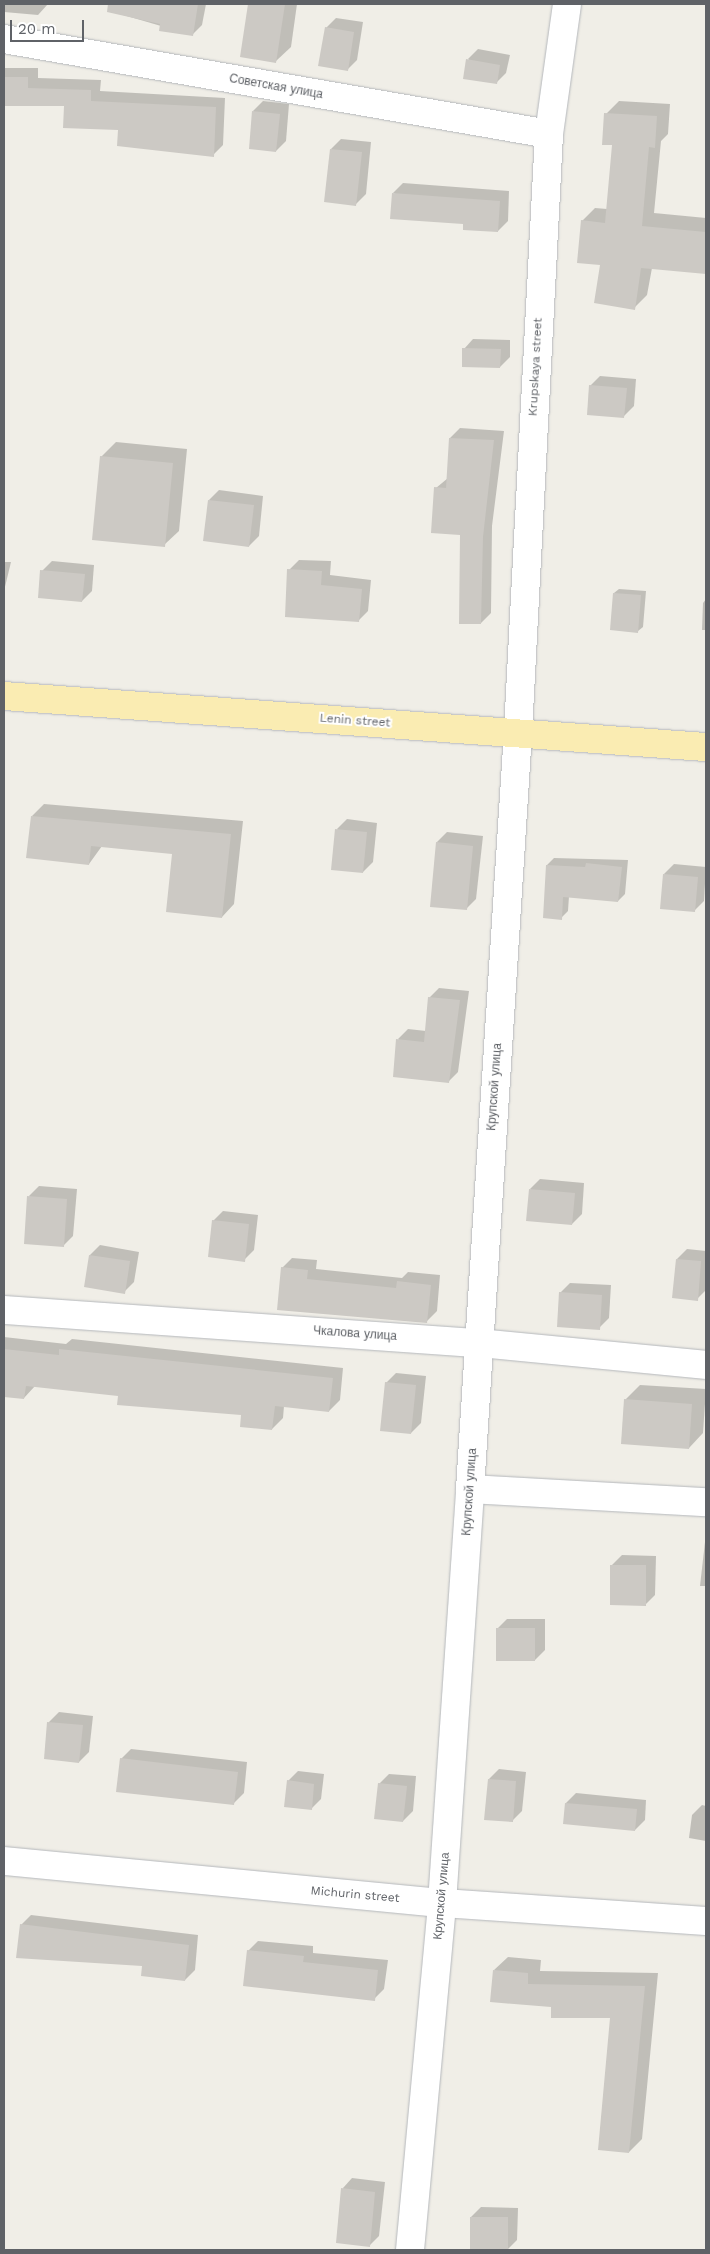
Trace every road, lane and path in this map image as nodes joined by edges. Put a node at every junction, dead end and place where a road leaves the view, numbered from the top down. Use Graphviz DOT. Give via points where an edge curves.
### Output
graph roads {
  1 [pos="567,4"];
  2 [pos="4,39"];
  3 [pos="549,134"];
  4 [pos="4,696"];
  5 [pos="518,732"];
  6 [pos="706,747"];
  7 [pos="4,1310"];
  8 [pos="479,1343"];
  9 [pos="706,1365"];
  10 [pos="470,1489"];
  11 [pos="706,1502"];
  12 [pos="4,1862"];
  13 [pos="442,1903"];
  14 [pos="706,1921"];
  15 [pos="410,2250"];
  1 -- 3 [label="street, Krupskaya street"];
  2 -- 3 [label="street, Советская улица"];
  3 -- 5 [label="street, Krupskaya street"];
  4 -- 5 [label="main road, Lenin street"];
  5 -- 6 [label="main road, Lenin street"];
  5 -- 8 [label="street, Крупской улица"];
  7 -- 8 [label="street, Чкалова улица"];
  8 -- 9 [label="street, Чкалова улица"];
  8 -- 10 [label="street, Крупской улица"];
  10 -- 11 [label="street"];
  10 -- 13 [label="street, Крупской улица"];
  12 -- 13 [label="street, Michurin street"];
  13 -- 14 [label="street, Michurin street"];
  13 -- 15 [label="street, Крупской улица"];
}
